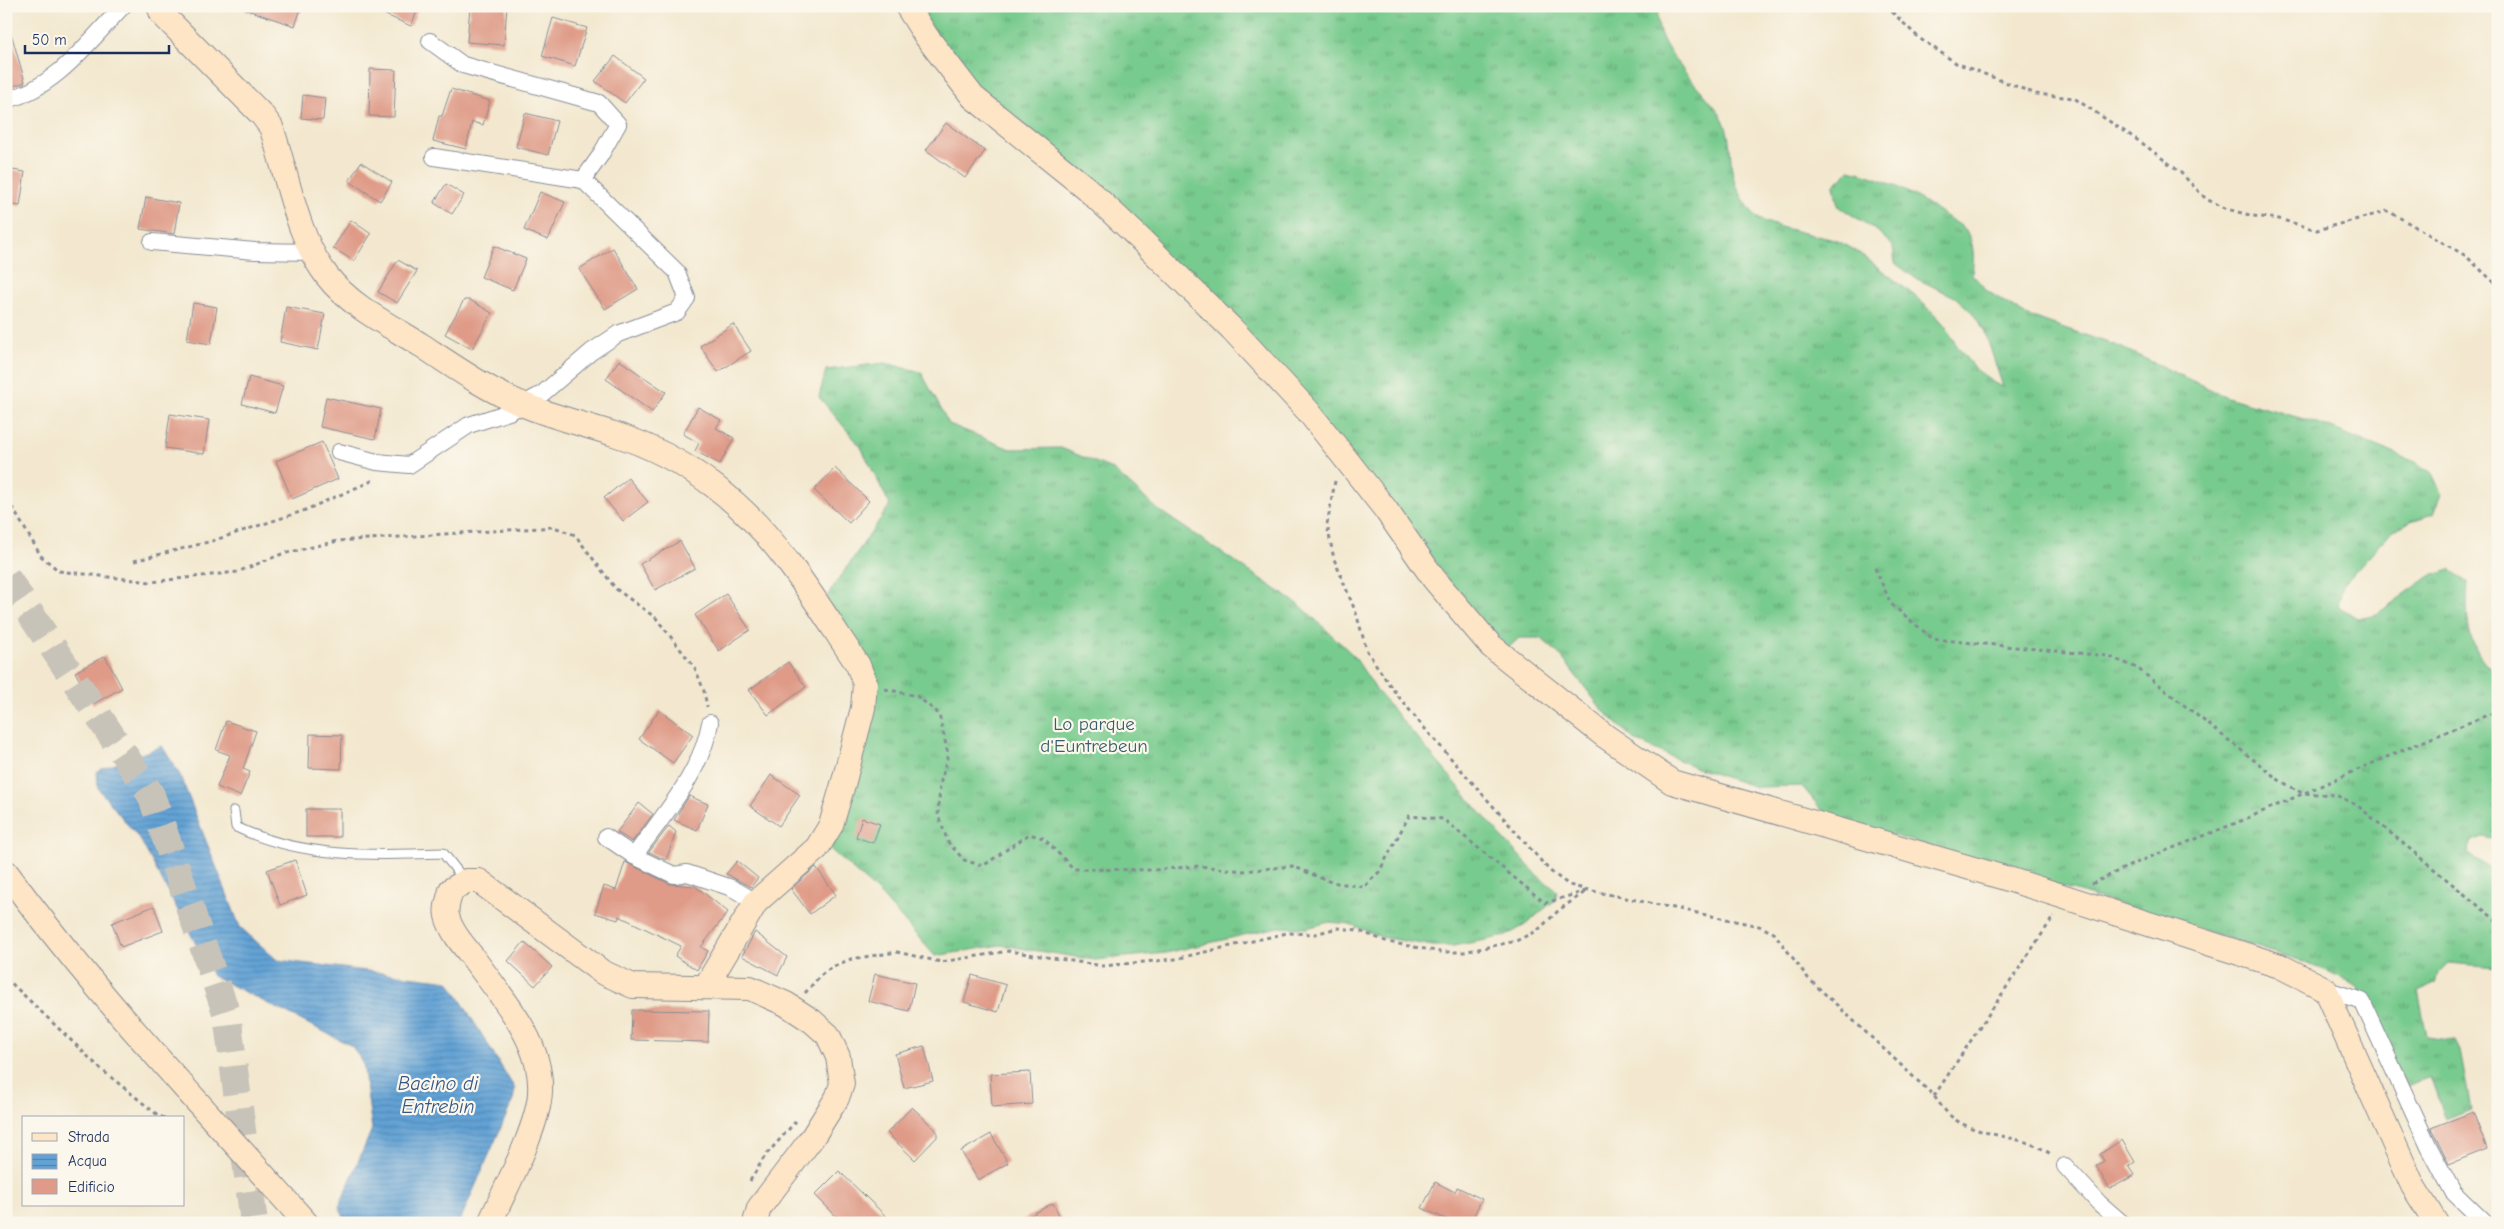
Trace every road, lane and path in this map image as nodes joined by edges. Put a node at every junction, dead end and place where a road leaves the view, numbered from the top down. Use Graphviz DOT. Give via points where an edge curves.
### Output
graph roads {
  1 [pos="123,6"];
  2 [pos="159,6"];
  3 [pos="907,6"];
  4 [pos="1886,6"];
  5 [pos="430,41"];
  6 [pos="6,100"];
  7 [pos="434,156"];
  8 [pos="583,180"];
  9 [pos="152,242"];
  10 [pos="312,252"];
  11 [pos="2498,286"];
  12 [pos="522,404"];
  13 [pos="339,452"];
  14 [pos="1341,454"];
  15 [pos="409,465"];
  16 [pos="6,502"];
  17 [pos="134,561"];
  18 [pos="1875,568"];
  19 [pos="865,684"];
  20 [pos="2498,711"];
  21 [pos="710,722"];
  22 [pos="2302,793"];
  23 [pos="234,812"];
  24 [pos="606,836"];
  25 [pos="634,856"];
  26 [pos="6,872"];
  27 [pos="466,881"];
  28 [pos="1588,890"];
  29 [pos="2067,898"];
  30 [pos="756,902"];
  31 [pos="2498,922"];
  32 [pos="6,978"];
  33 [pos="706,986"];
  34 [pos="2325,989"];
  35 [pos="786,1004"];
  36 [pos="1934,1096"];
  37 [pos="159,1116"];
  38 [pos="797,1118"];
  39 [pos="2065,1166"];
  40 [pos="745,1190"];
  41 [pos="305,1222"];
  42 [pos="490,1223"];
  43 [pos="755,1223"];
  44 [pos="2122,1223"];
  45 [pos="2436,1223"];
  46 [pos="2485,1223"];
  1 -- 6 [label="street" via="52,79 24,96"];
  2 -- 10 [label="street" via="162,14 271,127"];
  3 -- 14 [label="street" via="973,97 1086,188 1134,233 1238,336 1308,411"];
  4 -- 11 [label="path" via="1919,38 1956,63 2036,94 2074,98 2142,142 2180,172 2206,199 2253,216 2279,219 2317,230 2388,210 2466,256"];
  5 -- 8 [label="street" via="463,65 599,103 618,124"];
  7 -- 8 [label="street"];
  8 -- 12 [label="street" via="677,272 687,298 677,312 618,334 591,352 542,394"];
  9 -- 10 [label="street" via="255,251"];
  10 -- 12 [label="street" via="326,275 362,308 461,371"];
  12 -- 15 [label="street" via="509,412 469,425"];
  12 -- 19 [label="street" via="657,450 714,486 761,528 783,553 858,666"];
  13 -- 15 [label="street" via="377,462"];
  14 -- 28 [label="path" via="1327,525 1334,559 1367,651 1414,716 1550,871 1569,885"];
  14 -- 29 [label="street" via="1386,510 1434,580 1491,646 1605,736 1672,782"];
  15 -- 17 [label="path" via="304,511 212,541"];
  16 -- 21 [label="path" via="41,556 59,571 151,582 237,572 282,554 338,541 554,527 575,535 616,589 656,618 677,644 695,668 704,691"];
  18 -- 22 [label="path" via="1891,604 1934,639 2108,656 2137,668 2278,780"];
  19 -- 28 [label="path" via="917,696 939,714 948,754 940,785 938,815 948,842 964,860 984,866 1029,834 1043,838 1074,869 1153,870 1199,866 1244,871 1292,866 1331,882 1364,886 1379,872 1409,816 1443,819 1545,903"];
  19 -- 30 [label="street" via="863,708 831,824 817,848"];
  20 -- 22 [label="path"];
  21 -- 25 [label="street" via="707,741 690,777"];
  22 -- 29 [label="path" via="2151,856"];
  22 -- 31 [label="path" via="2336,796 2358,806"];
  23 -- 27 [label="lane" via="236,827 261,839 314,850 356,855 443,853"];
  24 -- 25 [label="street"];
  25 -- 30 [label="street" via="674,875 687,873 732,888"];
  26 -- 41 [label="street" via="51,934 110,1004"];
  27 -- 33 [label="street" via="479,880 596,968 633,986"];
  27 -- 42 [label="street" via="451,890 447,916 534,1051 540,1089 539,1106 532,1127"];
  28 -- 35 [label="path" via="1538,930 1516,941 1464,952 1441,952 1388,942 1357,930 1338,928 1315,934 1287,932 1175,959 1103,966 1009,951 941,962 897,952 852,959 832,967 804,994"];
  28 -- 36 [label="path" via="1759,926 1774,933 1808,978"];
  29 -- 34 [label="street" via="2280,966"];
  29 -- 36 [label="path"];
  30 -- 33 [label="street"];
  32 -- 37 [label="path" via="102,1070"];
  33 -- 35 [label="street" via="750,988"];
  34 -- 45 [label="street" via="2413,1186"];
  34 -- 46 [label="street" via="2362,1001 2453,1192"];
  35 -- 43 [label="street" via="828,1035 838,1057 842,1084 812,1138 774,1184 759,1208"];
  36 -- 39 [label="path" via="1947,1113 1962,1124 2023,1141 2050,1153"];
  38 -- 40 [label="path" via="765,1156"];
  39 -- 44 [label="street"];
}
